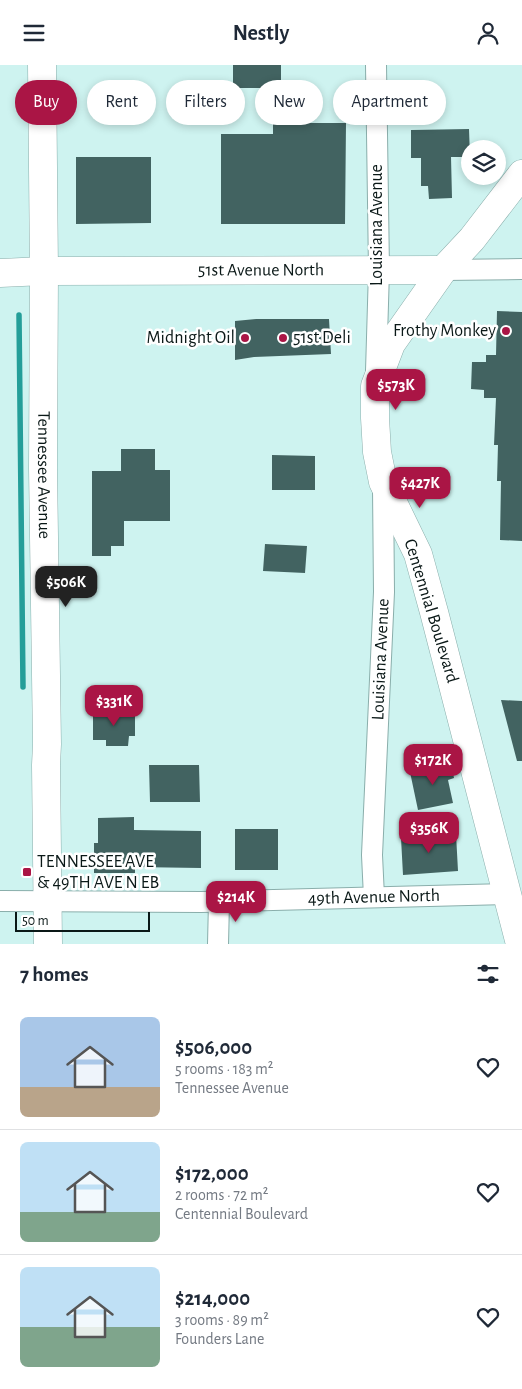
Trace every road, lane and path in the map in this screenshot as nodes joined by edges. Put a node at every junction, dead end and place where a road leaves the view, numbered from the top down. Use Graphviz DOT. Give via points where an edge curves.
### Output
graph roads {
  1 [pos="42,65"];
  2 [pos="376,65"];
  3 [pos="522,174"];
  4 [pos="522,269"];
  5 [pos="379,270"];
  6 [pos="443,270"];
  7 [pos="44,271"];
  8 [pos="0,273"];
  9 [pos="375,386"];
  10 [pos="383,482"];
  11 [pos="507,894"];
  12 [pos="374,897"];
  13 [pos="0,901"];
  14 [pos="48,901"];
  15 [pos="219,902"];
  16 [pos="48,944"];
  17 [pos="218,944"];
  18 [pos="520,944"];
  1 -- 7 [label="main road, Tennessee Avenue"];
  2 -- 5 [label="street, Louisiana Avenue"];
  3 -- 6 [label="main road, Centennial Boulevard" via="472,239"];
  4 -- 6 [label="street, 51st Avenue North"];
  5 -- 6 [label="main road, 51st Avenue North"];
  5 -- 7 [label="main road, 51st Avenue North"];
  5 -- 9 [label="street, Louisiana Avenue"];
  6 -- 9 [label="main road, Centennial Boulevard" via="391,344"];
  7 -- 8 [label="main road, 51st Avenue North"];
  7 -- 14 [label="main road, Tennessee Avenue"];
  9 -- 10 [label="main road, Centennial Boulevard" via="377,452"];
  10 -- 11 [label="main road, Centennial Boulevard" via="418,554"];
  10 -- 12 [label="street, Louisiana Avenue" via="384,592 372,855"];
  11 -- 12 [label="street, 49th Avenue North"];
  11 -- 18 [label="main road, Centennial Boulevard"];
  12 -- 15 [label="street, 49th Avenue North"];
  13 -- 14 [label="street, 49th Avenue North"];
  14 -- 15 [label="street, 49th Avenue North"];
  14 -- 16 [label="main road, Tennessee Avenue"];
  15 -- 17 [label="street"];
}
